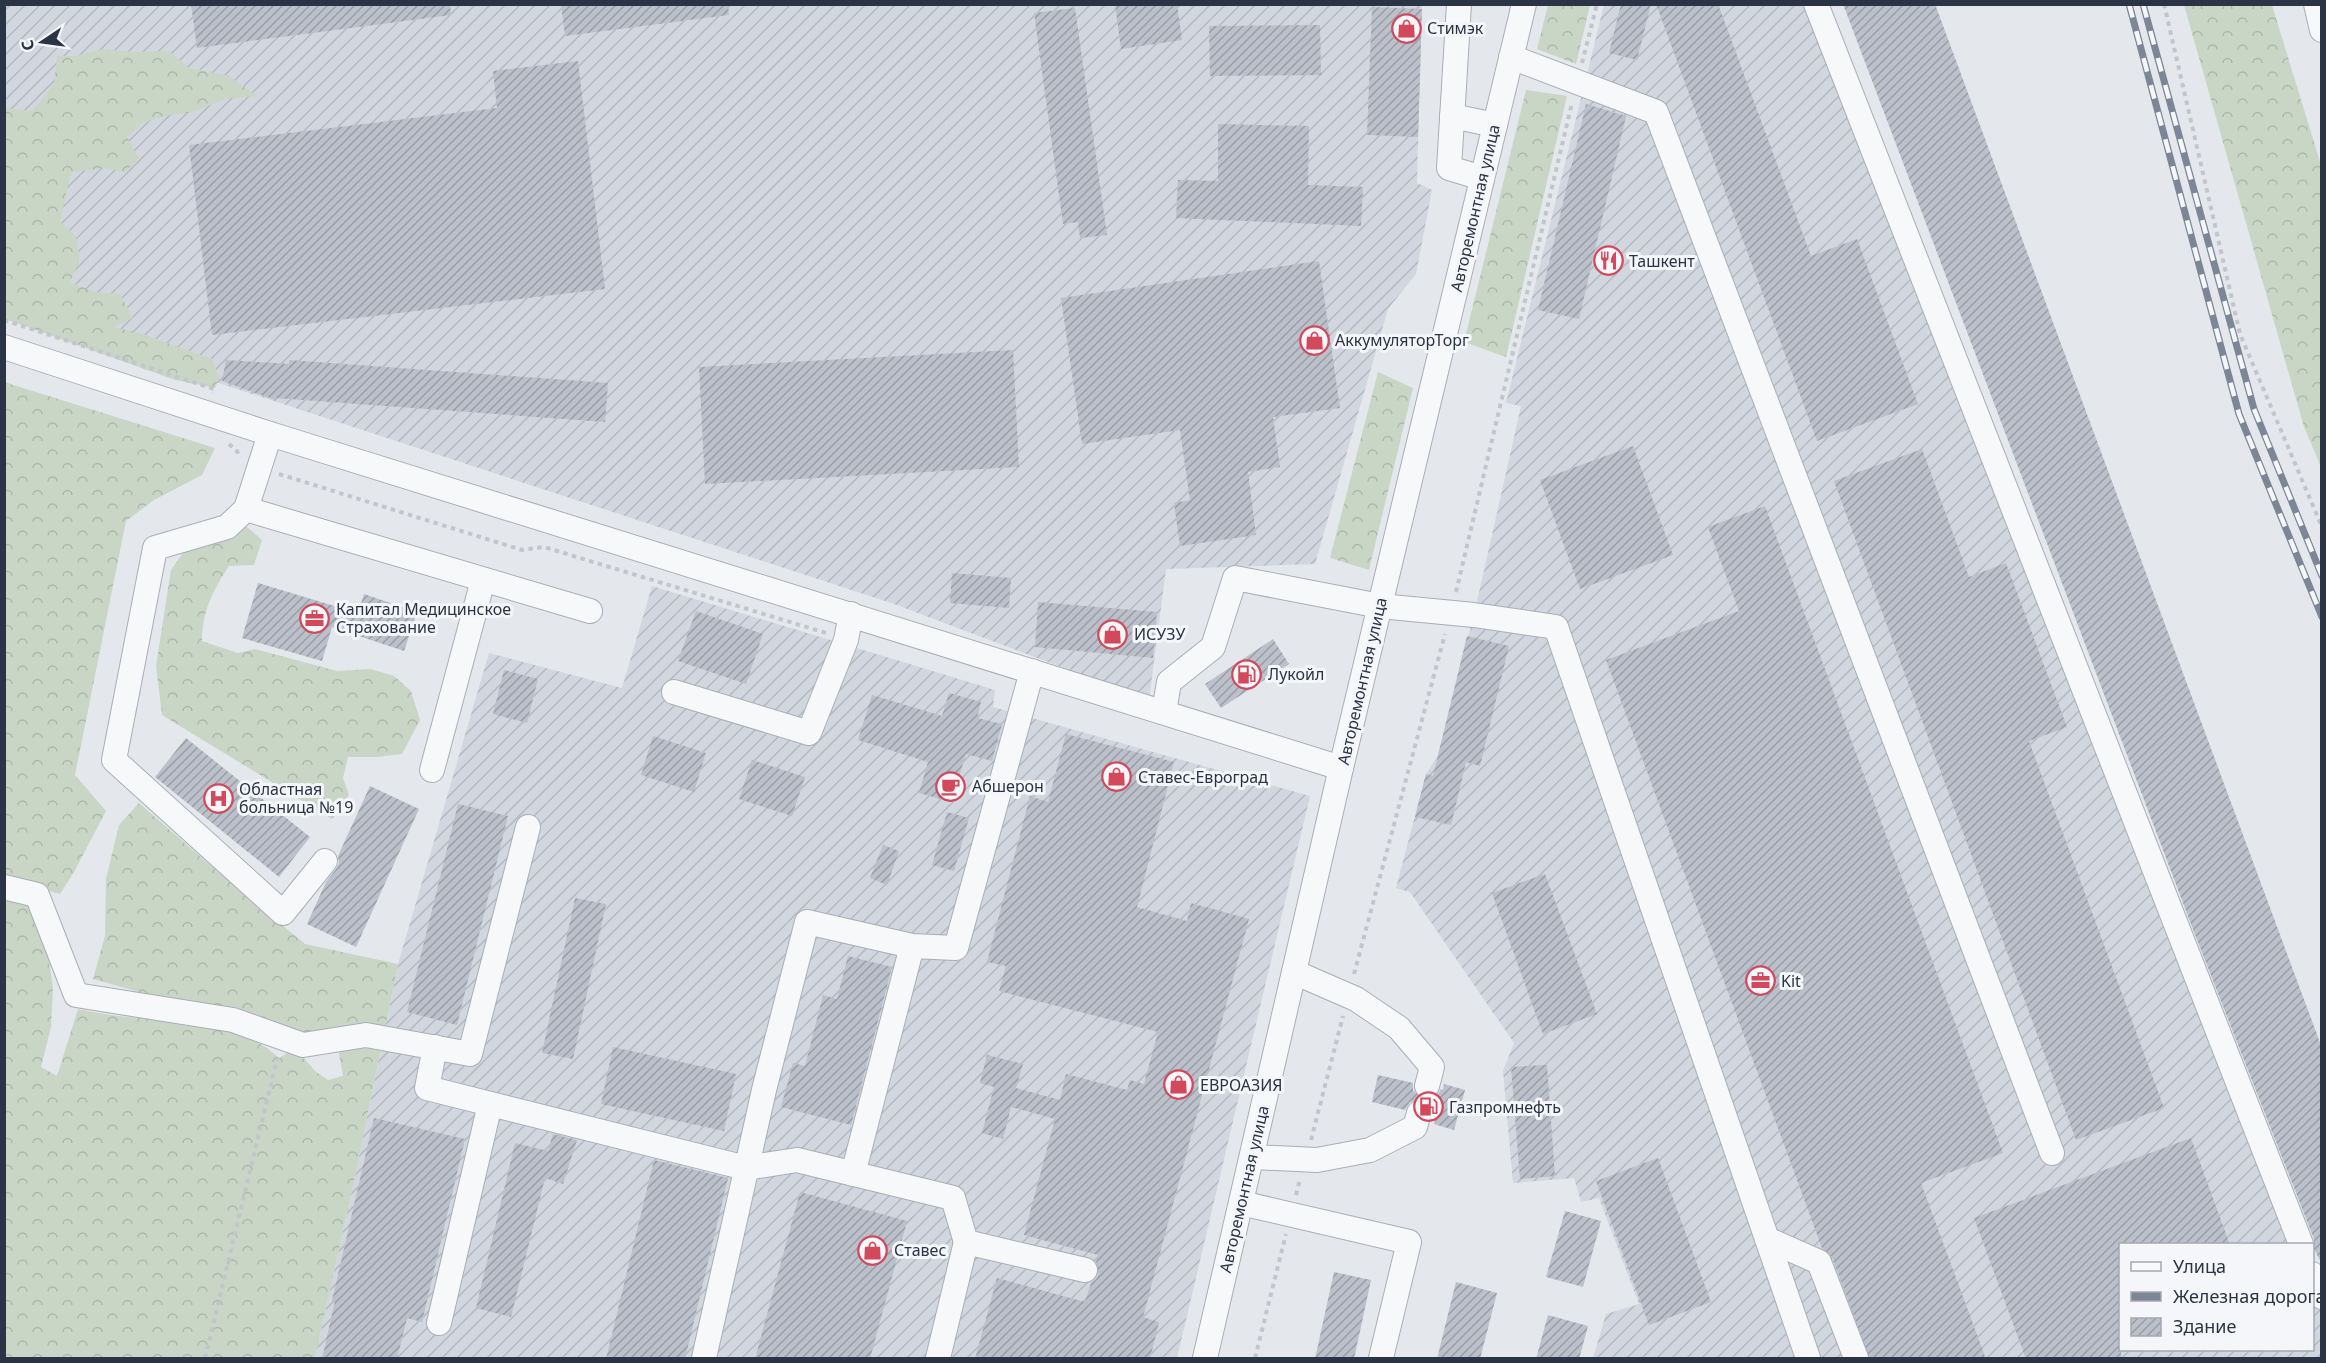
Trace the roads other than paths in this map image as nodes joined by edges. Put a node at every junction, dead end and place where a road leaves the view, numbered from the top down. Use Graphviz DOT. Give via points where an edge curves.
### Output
graph roads {
  1 [pos="1459,4"];
  2 [pos="1524,4"];
  3 [pos="1816,4"];
  4 [pos="2316,4"];
  5 [pos="2322,30"];
  6 [pos="1511,57"];
  7 [pos="1452,116"];
  8 [pos="1495,125"];
  9 [pos="1482,178"];
  10 [pos="4,347"];
  11 [pos="270,434"];
  12 [pos="246,509"];
  13 [pos="483,580"];
  14 [pos="1380,606"];
  15 [pos="590,612"];
  16 [pos="851,614"];
  17 [pos="1032,671"];
  18 [pos="674,692"];
  19 [pos="1164,712"];
  20 [pos="1341,768"];
  21 [pos="432,770"];
  22 [pos="528,827"];
  23 [pos="325,861"];
  24 [pos="4,887"];
  25 [pos="912,946"];
  26 [pos="1294,972"];
  27 [pos="435,1047"];
  28 [pos="1427,1086"];
  29 [pos="490,1104"];
  30 [pos="1419,1113"];
  31 [pos="2052,1153"];
  32 [pos="1252,1157"];
  33 [pos="746,1168"];
  34 [pos="853,1174"];
  35 [pos="1241,1203"];
  36 [pos="1767,1239"];
  37 [pos="966,1242"];
  38 [pos="2300,1243"];
  39 [pos="1085,1270"];
  40 [pos="2314,1277"];
  41 [pos="2322,1298"];
  42 [pos="439,1323"];
  43 [pos="704,1359"];
  44 [pos="938,1359"];
  45 [pos="1205,1359"];
  46 [pos="1381,1359"];
  47 [pos="1808,1359"];
  48 [pos="1856,1359"];
  1 -- 7 [label="street"];
  2 -- 6 [label="street, Авторемонтная улица"];
  3 -- 38 [label="street"];
  4 -- 5 [label="street"];
  6 -- 8 [label="street, Авторемонтная улица"];
  6 -- 31 [label="street" via="1656,112"];
  7 -- 8 [label="street"];
  7 -- 9 [label="street" via="1449,168"];
  8 -- 9 [label="street, Авторемонтная улица"];
  9 -- 14 [label="street, Авторемонтная улица"];
  10 -- 11 [label="street"];
  11 -- 12 [label="street"];
  11 -- 16 [label="street"];
  12 -- 13 [label="street"];
  12 -- 23 [label="street" via="228,527 155,548 114,760 283,913"];
  13 -- 15 [label="street"];
  13 -- 21 [label="street"];
  14 -- 19 [label="street" via="1235,578 1213,647 1169,682"];
  14 -- 20 [label="street, Авторемонтная улица"];
  14 -- 36 [label="street" via="1556,627"];
  16 -- 17 [label="street"];
  16 -- 18 [label="street" via="846,640 809,733"];
  17 -- 19 [label="street"];
  17 -- 25 [label="street" via="956,948"];
  19 -- 20 [label="street"];
  20 -- 26 [label="street, Авторемонтная улица"];
  22 -- 27 [label="street" via="470,1054"];
  24 -- 27 [label="street" via="37,895 76,995 232,1020 303,1045 366,1035"];
  25 -- 33 [label="street" via="807,922"];
  25 -- 34 [label="street"];
  26 -- 28 [label="street" via="1348,996 1399,1028 1432,1067"];
  26 -- 32 [label="street, Авторемонтная улица"];
  27 -- 29 [label="street" via="427,1088"];
  29 -- 33 [label="street"];
  29 -- 42 [label="street"];
  30 -- 32 [label="street" via="1414,1127 1370,1150 1317,1160"];
  32 -- 35 [label="street, Авторемонтная улица"];
  33 -- 34 [label="street" via="797,1160"];
  33 -- 43 [label="street"];
  34 -- 37 [label="street" via="953,1198"];
  35 -- 45 [label="street, Авторемонтная улица"];
  35 -- 46 [label="street" via="1409,1242"];
  36 -- 47 [label="street"];
  36 -- 48 [label="street" via="1820,1262"];
  37 -- 39 [label="street"];
  37 -- 44 [label="street"];
  40 -- 41 [label="street"];
}
